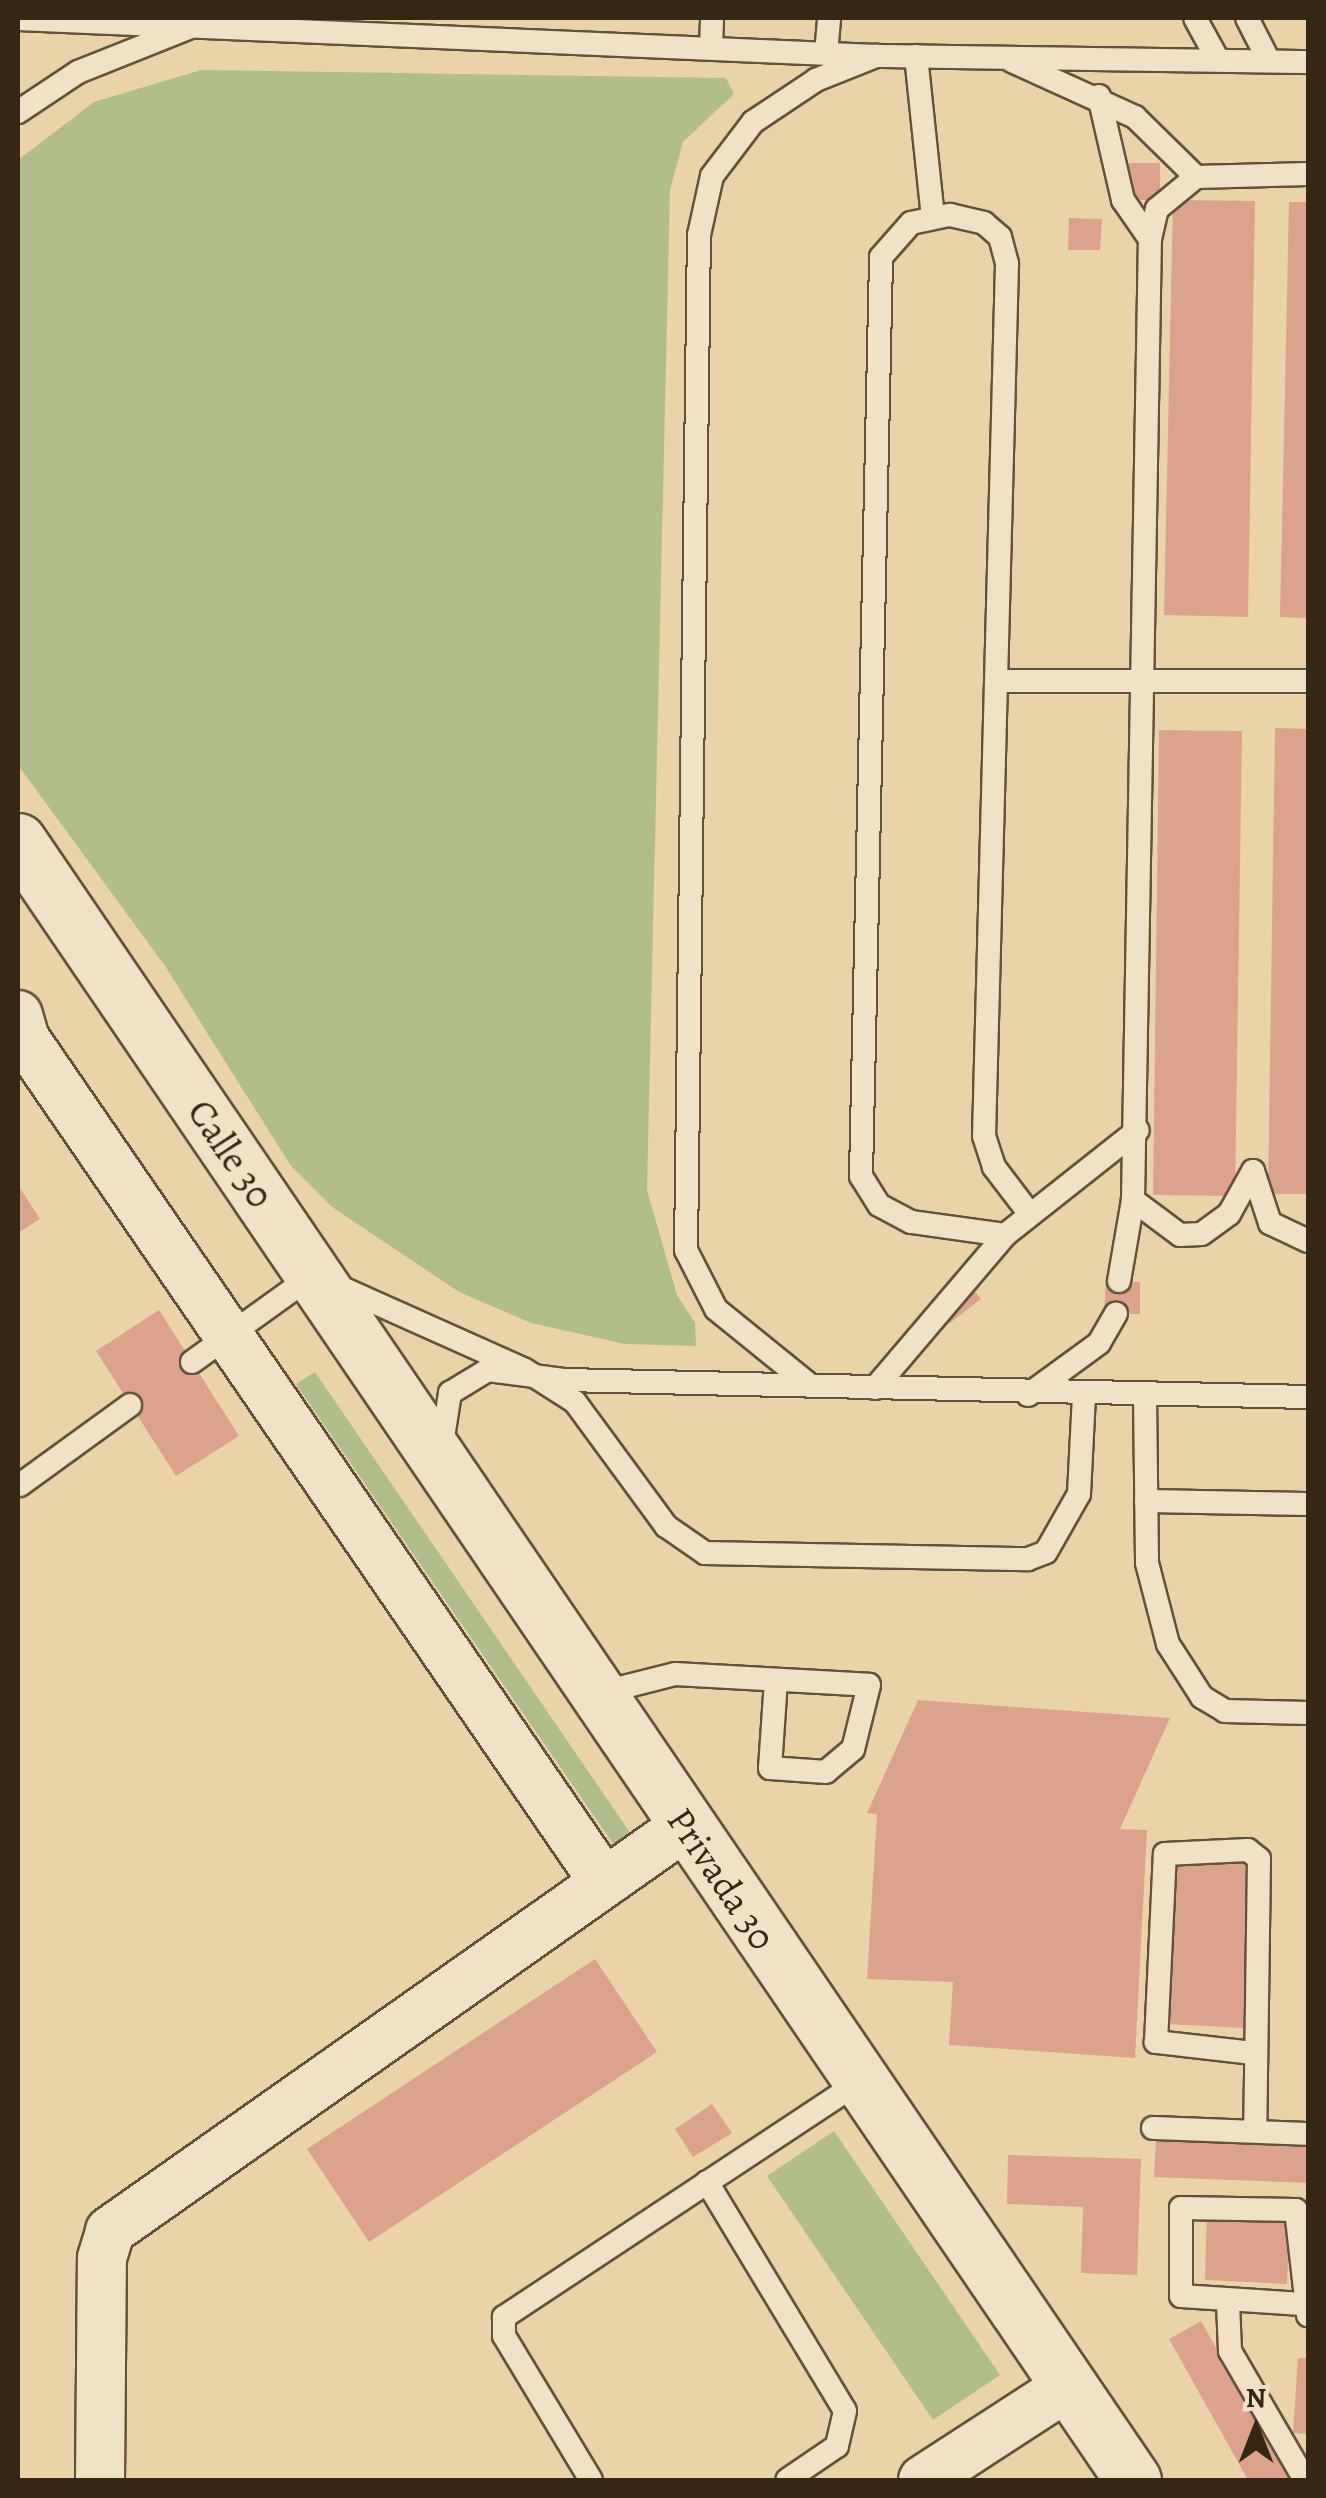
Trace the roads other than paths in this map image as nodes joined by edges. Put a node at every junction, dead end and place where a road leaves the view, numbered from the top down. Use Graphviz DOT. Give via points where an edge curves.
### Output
graph roads {
  1 [pos="712,18"];
  2 [pos="829,18"];
  3 [pos="1195,18"];
  4 [pos="1247,18"];
  5 [pos="18,19"];
  6 [pos="199,24"];
  7 [pos="711,48"];
  8 [pos="826,54"];
  9 [pos="876,56"];
  10 [pos="916,56"];
  11 [pos="1003,57"];
  12 [pos="1218,60"];
  13 [pos="1260,62"];
  14 [pos="1308,62"];
  15 [pos="1308,72"];
  16 [pos="1099,96"];
  17 [pos="18,112"];
  18 [pos="1308,174"];
  19 [pos="1196,177"];
  20 [pos="934,217"];
  21 [pos="1150,239"];
  22 [pos="1308,680"];
  23 [pos="1000,681"];
  24 [pos="1144,684"];
  25 [pos="19,858"];
  26 [pos="18,1015"];
  27 [pos="1138,1130"];
  28 [pos="1133,1200"];
  29 [pos="1029,1213"];
  30 [pos="1005,1236"];
  31 [pos="1308,1241"];
  32 [pos="313,1275"];
  33 [pos="1119,1282"];
  34 [pos="1116,1314"];
  35 [pos="210,1348"];
  36 [pos="525,1370"];
  37 [pos="811,1386"];
  38 [pos="875,1388"];
  39 [pos="1028,1395"];
  40 [pos="1084,1395"];
  41 [pos="1145,1396"];
  42 [pos="1308,1396"];
  43 [pos="130,1405"];
  44 [pos="20,1484"];
  45 [pos="460,1494"];
  46 [pos="1146,1501"];
  47 [pos="1308,1504"];
  48 [pos="776,1680"];
  49 [pos="597,1694"];
  50 [pos="1308,1712"];
  51 [pos="686,1826"];
  52 [pos="604,1882"];
  53 [pos="1253,2054"];
  54 [pos="859,2082"];
  55 [pos="1153,2128"];
  56 [pos="1255,2131"];
  57 [pos="1308,2134"];
  58 [pos="707,2182"];
  59 [pos="1228,2302"];
  60 [pos="1305,2310"];
  61 [pos="1068,2386"];
  62 [pos="1300,2458"];
  63 [pos="100,2480"];
  64 [pos="591,2480"];
  65 [pos="786,2480"];
  66 [pos="923,2480"];
  67 [pos="1133,2480"];
  68 [pos="1305,2480"];
  1 -- 7 [label="lane"];
  2 -- 8 [label="lane"];
  3 -- 12 [label="lane"];
  4 -- 13 [label="lane"];
  5 -- 6 [label="lane"];
  6 -- 7 [label="lane"];
  6 -- 17 [label="lane" via="78,72"];
  7 -- 8 [label="lane"];
  8 -- 9 [label="lane"];
  9 -- 10 [label="lane"];
  9 -- 37 [label="lane" via="816,80 753,122 712,176 698,235 686,1250 716,1310"];
  10 -- 11 [label="lane"];
  10 -- 20 [label="lane"];
  11 -- 12 [label="lane"];
  11 -- 16 [label="lane"];
  12 -- 13 [label="lane"];
  13 -- 14 [label="lane"];
  13 -- 15 [label="lane"];
  16 -- 19 [label="lane" via="1161,136"];
  16 -- 21 [label="lane" via="1124,200"];
  18 -- 19 [label="lane"];
  19 -- 21 [label="lane" via="1158,210"];
  20 -- 23 [label="lane" via="984,223 1000,237 1007,264"];
  20 -- 30 [label="lane" via="894,234 881,257 861,1176 879,1205 911,1222"];
  21 -- 24 [label="lane"];
  22 -- 24 [label="lane"];
  23 -- 24 [label="lane"];
  23 -- 29 [label="lane" via="984,1136 994,1167"];
  24 -- 27 [label="lane"];
  25 -- 32 [label="street, Calle 30"];
  26 -- 35 [label="street" via="25,1039"];
  27 -- 28 [label="lane"];
  27 -- 29 [label="lane"];
  28 -- 31 [label="lane" via="1180,1236 1201,1234 1229,1214 1253,1171 1270,1223"];
  28 -- 33 [label="lane"];
  29 -- 30 [label="lane"];
  30 -- 38 [label="lane"];
  32 -- 35 [label="lane"];
  32 -- 36 [label="lane"];
  32 -- 45 [label="street, Privada 30"];
  34 -- 39 [label="lane" via="1100,1343"];
  35 -- 52 [label="street"];
  36 -- 37 [label="lane" via="565,1380"];
  36 -- 40 [label="lane" via="584,1410 666,1526 705,1553 1028,1559 1046,1552 1078,1494"];
  36 -- 45 [label="lane" via="470,1374 450,1393 442,1442"];
  37 -- 38 [label="lane"];
  38 -- 39 [label="lane"];
  39 -- 40 [label="lane"];
  40 -- 41 [label="lane"];
  41 -- 42 [label="lane"];
  41 -- 46 [label="lane"];
  43 -- 44 [label="lane"];
  45 -- 49 [label="street, Privada 30"];
  46 -- 47 [label="lane"];
  46 -- 50 [label="lane" via="1154,1606 1202,1697 1224,1712"];
  48 -- 48 [label="lane" via="869,1685 853,1749 826,1772 770,1768"];
  48 -- 49 [label="lane" via="676,1674"];
  49 -- 51 [label="street, Privada 30"];
  51 -- 52 [label="street"];
  51 -- 54 [label="street, Privada 30"];
  52 -- 63 [label="street" via="110,2231 102,2258"];
  53 -- 53 [label="lane" via="1156,2042 1165,1854 1248,1850 1259,1859"];
  53 -- 56 [label="lane"];
  54 -- 58 [label="lane"];
  54 -- 61 [label="street, Privada 30"];
  55 -- 56 [label="lane"];
  56 -- 57 [label="lane"];
  58 -- 64 [label="lane" via="504,2318 504,2336"];
  58 -- 65 [label="lane" via="845,2411 837,2446"];
  59 -- 60 [label="lane"];
  59 -- 60 [label="lane" via="1180,2296 1181,2208 1296,2210"];
  59 -- 62 [label="lane" via="1230,2351"];
  61 -- 66 [label="street"];
  61 -- 67 [label="street, Privada 30"];
  62 -- 68 [label="lane"];
}
